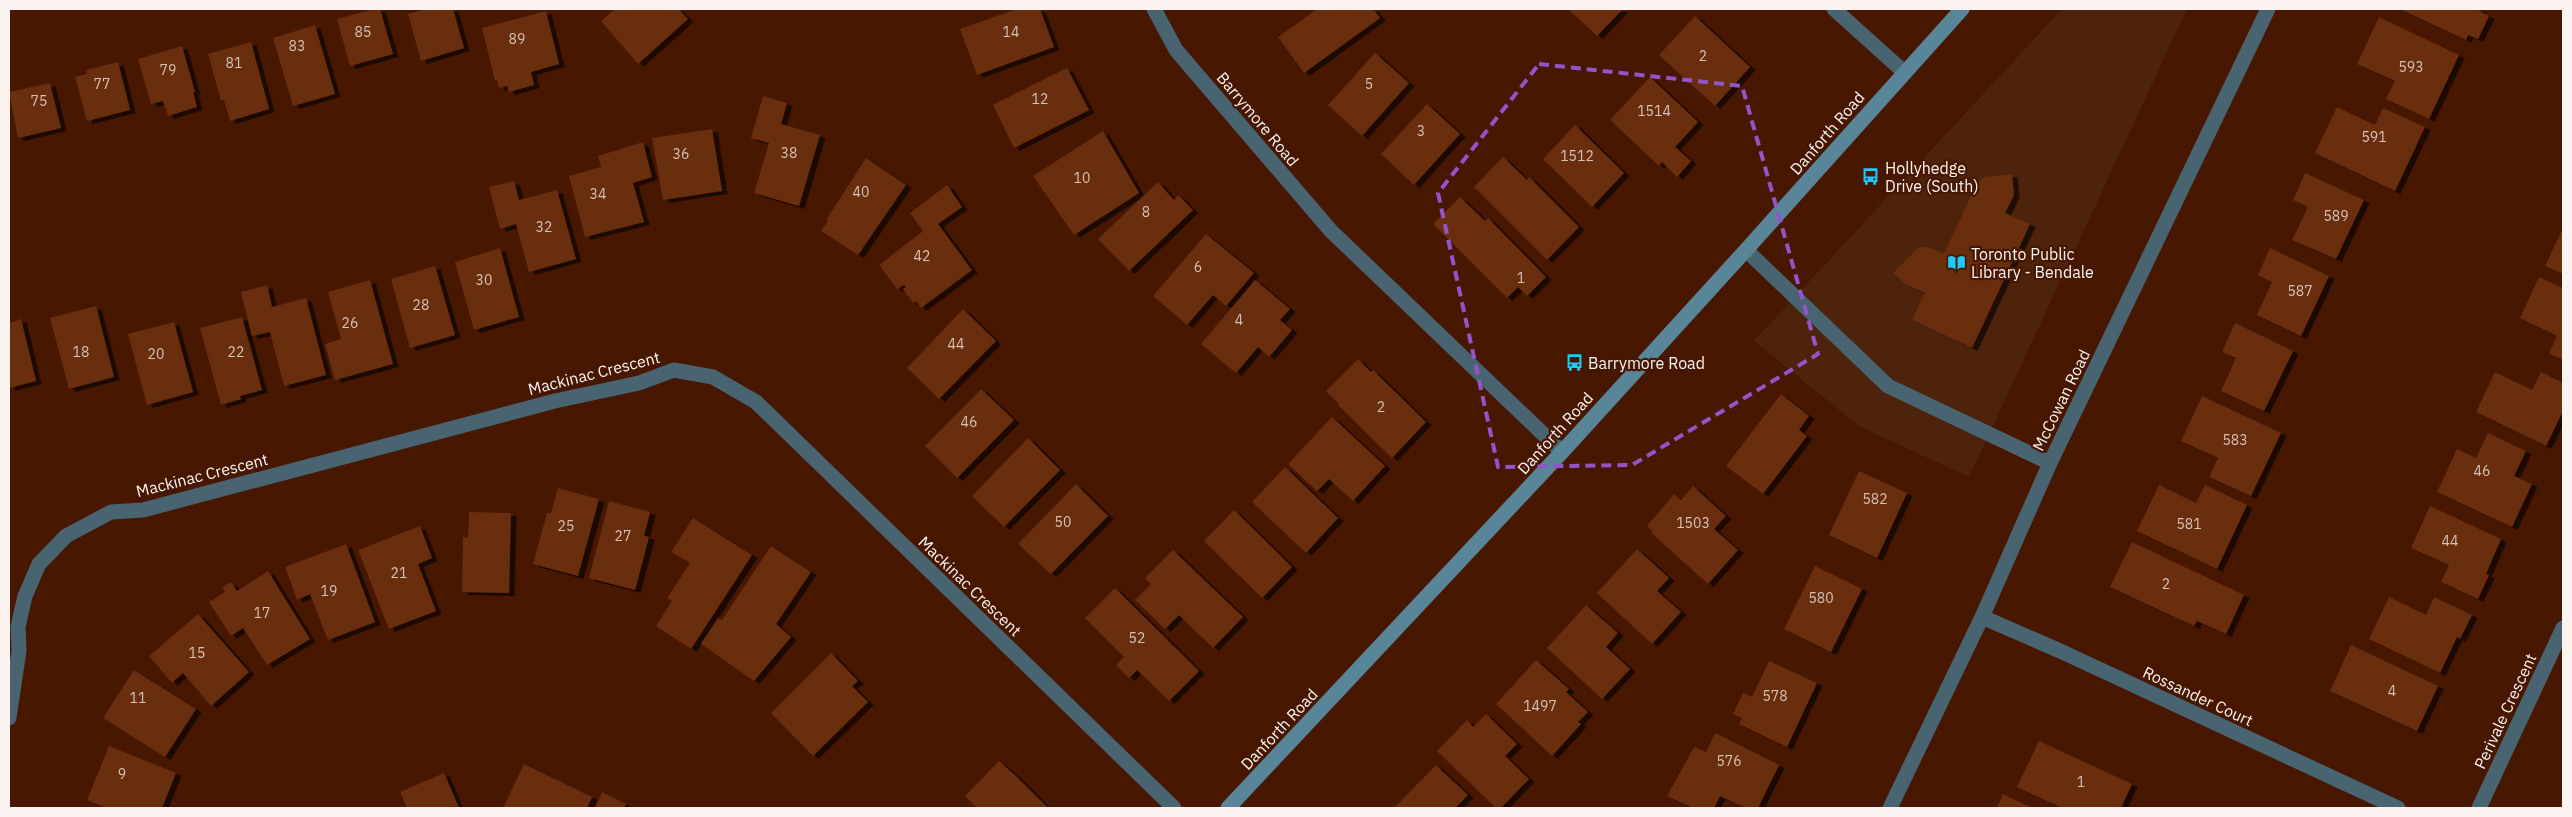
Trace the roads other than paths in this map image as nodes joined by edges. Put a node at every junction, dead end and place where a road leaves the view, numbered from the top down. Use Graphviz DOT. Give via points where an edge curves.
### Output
graph roads {
  1 [pos="1154,9"];
  2 [pos="1834,9"];
  3 [pos="1962,9"];
  4 [pos="2268,9"];
  5 [pos="1904,72"];
  6 [pos="1746,250"];
  7 [pos="1562,452"];
  8 [pos="2050,463"];
  9 [pos="1982,617"];
  10 [pos="2563,628"];
  11 [pos="9,718"];
  12 [pos="1174,808"];
  13 [pos="1228,808"];
  14 [pos="1890,808"];
  15 [pos="2398,808"];
  16 [pos="2479,808"];
  1 -- 7 [label="street, Barrymore Road" via="1176,50 1331,231"];
  2 -- 5 [label="street"];
  3 -- 5 [label="main road, Danforth Road"];
  4 -- 8 [label="street, McCowan Road"];
  5 -- 6 [label="main road, Danforth Road"];
  6 -- 7 [label="main road, Danforth Road"];
  6 -- 8 [label="street" via="1888,386"];
  7 -- 13 [label="main road, Danforth Road"];
  8 -- 9 [label="street, McCowan Road"];
  9 -- 14 [label="street, McCowan Road"];
  9 -- 15 [label="street, Rossander Court"];
  10 -- 16 [label="street, Perivale Crescent"];
  11 -- 12 [label="street, Mackinac Crescent" via="19,651 18,627 25,596 39,564 66,536 104,516 112,512 142,510 555,401 639,383 674,370 713,376 756,402"];
}
